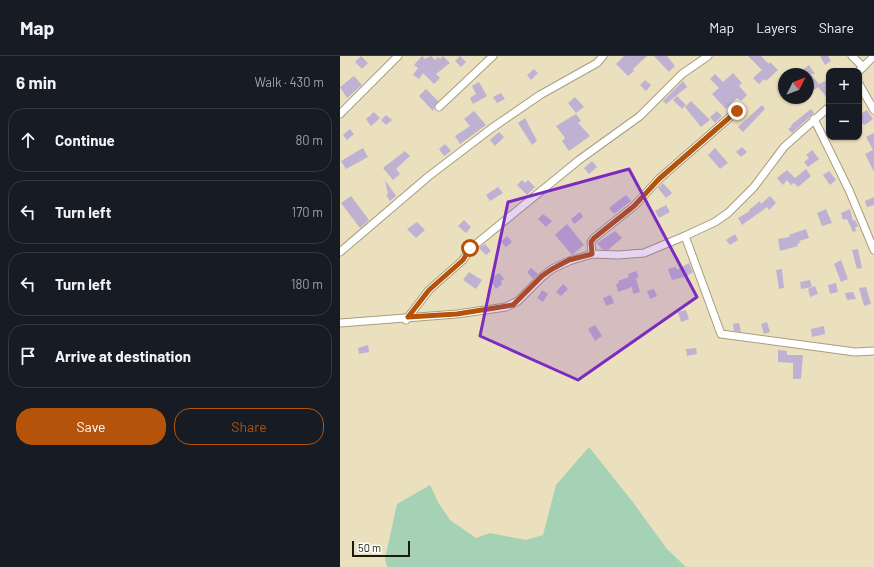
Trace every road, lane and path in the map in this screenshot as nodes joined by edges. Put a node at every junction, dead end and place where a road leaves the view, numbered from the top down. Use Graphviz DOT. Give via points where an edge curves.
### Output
graph roads {
  1 [pos="398,56"];
  2 [pos="493,56"];
  3 [pos="603,56"];
  4 [pos="708,56"];
  5 [pos="852,56"];
  6 [pos="874,56"];
  7 [pos="860,68"];
  8 [pos="862,68"];
  9 [pos="862,89"];
  10 [pos="439,107"];
  11 [pos="826,109"];
  12 [pos="874,110"];
  13 [pos="737,111"];
  14 [pos="340,114"];
  15 [pos="814,119"];
  16 [pos="685,236"];
  17 [pos="874,250"];
  18 [pos="340,252"];
  19 [pos="592,254"];
  20 [pos="406,319"];
  21 [pos="340,323"];
  22 [pos="874,351"];
  1 -- 14 [label="street"];
  2 -- 10 [label="street"];
  3 -- 18 [label="street" via="597,63 540,95 492,128 429,176"];
  4 -- 20 [label="street" via="682,74 640,116 579,160 470,248 463,260 429,290"];
  5 -- 7 [label="street"];
  6 -- 8 [label="street"];
  9 -- 12 [label="street"];
  11 -- 15 [label="street"];
  13 -- 19 [label="street" via="664,174 634,206 594,238 591,242"];
  15 -- 16 [label="street" via="784,147 754,187 728,213"];
  15 -- 17 [label="street" via="849,190"];
  16 -- 19 [label="street" via="644,253"];
  16 -- 22 [label="street" via="721,334 855,352"];
  19 -- 20 [label="street" via="569,260 552,269 513,305"];
  20 -- 21 [label="street"];
}
